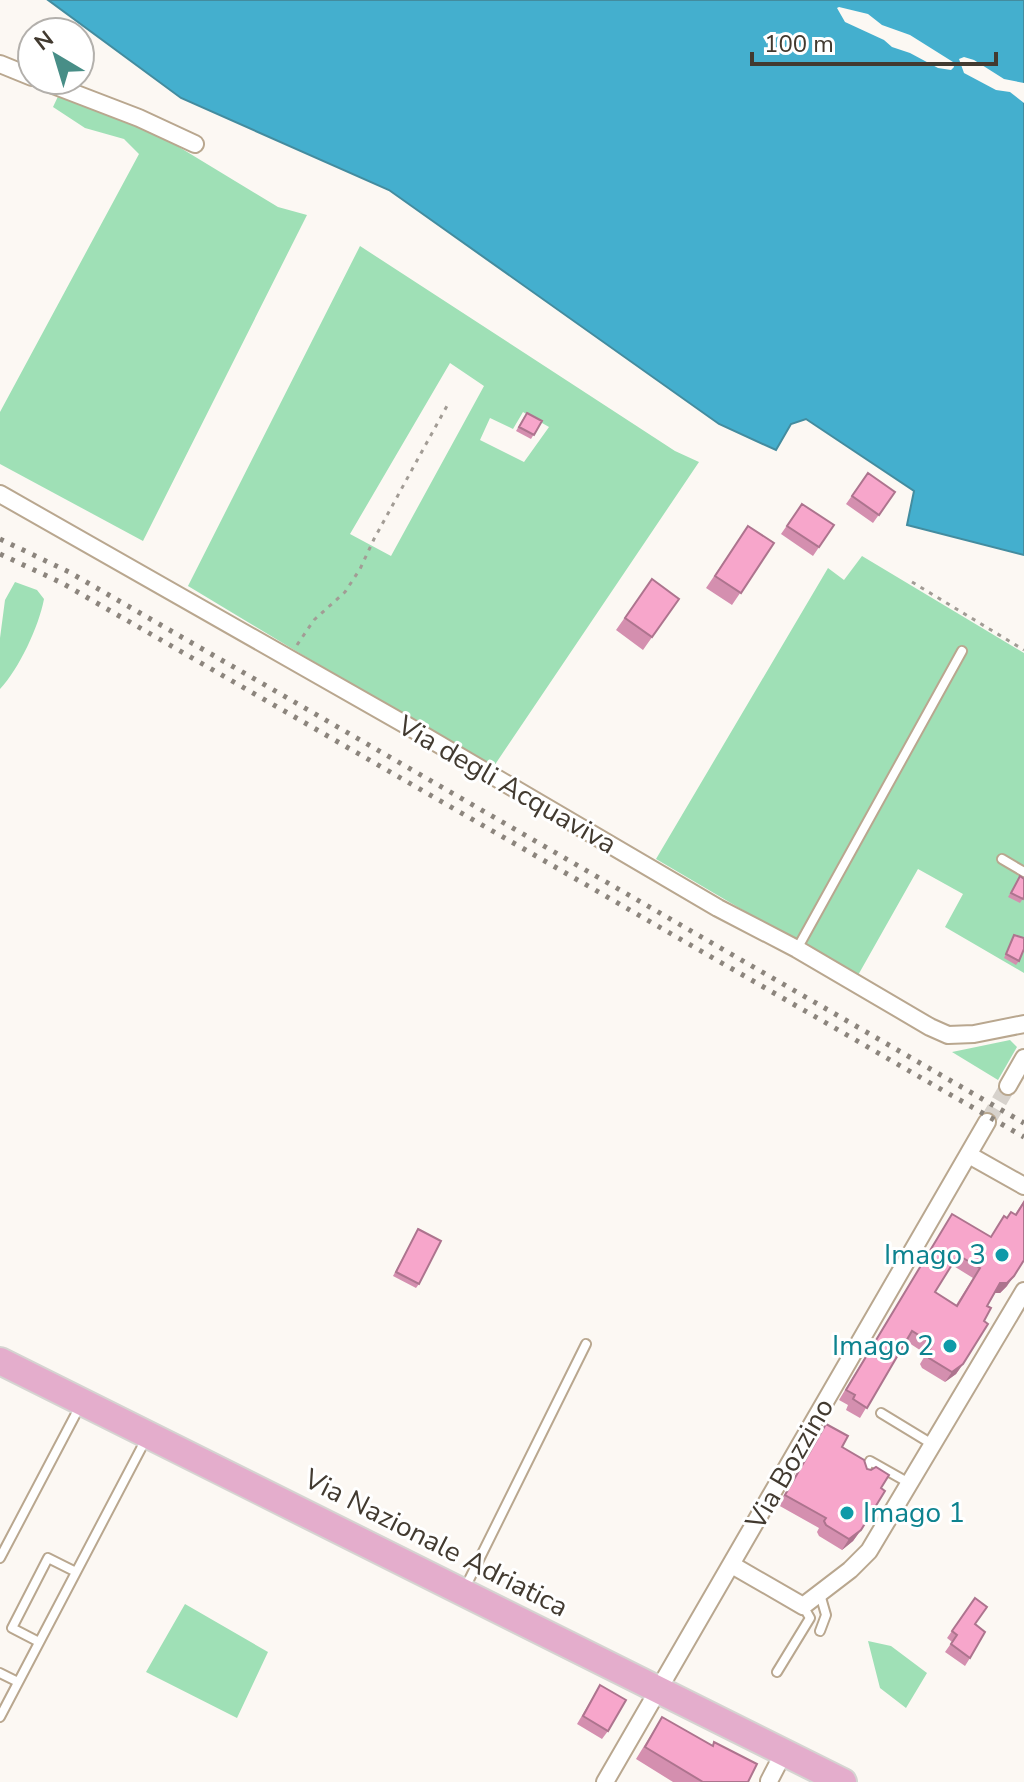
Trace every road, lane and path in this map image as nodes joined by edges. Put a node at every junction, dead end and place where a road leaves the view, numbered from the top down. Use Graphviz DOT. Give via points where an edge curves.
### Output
graph roads {
  1 [pos="82,96"];
  2 [pos="195,144"];
  3 [pos="448,404"];
  4 [pos="0,494"];
  5 [pos="912,582"];
  6 [pos="1024,650"];
  7 [pos="962,651"];
  8 [pos="289,658"];
  9 [pos="1002,859"];
  10 [pos="1024,872"];
  11 [pos="797,949"];
  12 [pos="1024,1024"];
  13 [pos="1024,1058"];
  14 [pos="1008,1086"];
  15 [pos="987,1122"];
  16 [pos="969,1155"];
  17 [pos="1024,1186"];
  18 [pos="1024,1291"];
  19 [pos="586,1344"];
  20 [pos="0,1361"];
  21 [pos="82,1402"];
  22 [pos="881,1413"];
  23 [pos="148,1435"];
  24 [pos="932,1444"];
  25 [pos="863,1474"];
  26 [pos="909,1483"];
  27 [pos="0,1558"];
  28 [pos="732,1565"];
  29 [pos="76,1572"];
  30 [pos="463,1592"];
  31 [pos="820,1593"];
  32 [pos="803,1606"];
  33 [pos="820,1631"];
  34 [pos="39,1642"];
  35 [pos="777,1672"];
  36 [pos="0,1673"];
  37 [pos="18,1682"];
  38 [pos="659,1690"];
  39 [pos="0,1717"];
  40 [pos="784,1752"];
  41 [pos="828,1779"];
  42 [pos="608,1781"];
  43 [pos="769,1782"];
  1 -- 2 [label="street"];
  3 -- 8 [label="path" via="360,569 345,592 314,620"];
  4 -- 8 [label="street, Via degli Acquaviva"];
  5 -- 6 [label="path"];
  7 -- 11 [label="lane"];
  8 -- 11 [label="street, Via degli Acquaviva"];
  9 -- 10 [label="lane"];
  11 -- 12 [label="street, Via degli Acquaviva" via="948,1035"];
  13 -- 14 [label="street"];
  15 -- 16 [label="street, Via Bozzino"];
  16 -- 17 [label="street"];
  16 -- 28 [label="street, Via Bozzino"];
  18 -- 24 [label="street"];
  19 -- 30 [label="lane"];
  20 -- 21 [label="main road, Via Nazionale Adriatica"];
  21 -- 23 [label="main road, Via Nazionale Adriatica"];
  21 -- 27 [label="lane"];
  22 -- 24 [label="lane"];
  23 -- 29 [label="lane"];
  23 -- 30 [label="main road, Via Nazionale Adriatica"];
  24 -- 26 [label="street"];
  25 -- 26 [label="lane" via="870,1461"];
  26 -- 31 [label="street" via="869,1551"];
  28 -- 32 [label="street"];
  28 -- 38 [label="street, Via Bozzino"];
  29 -- 34 [label="lane"];
  29 -- 34 [label="lane" via="48,1558 12,1628"];
  30 -- 38 [label="main road, Via Nazionale Adriatica"];
  31 -- 32 [label="street"];
  31 -- 33 [label="lane" via="826,1615"];
  32 -- 35 [label="lane" via="810,1618"];
  34 -- 37 [label="lane"];
  36 -- 37 [label="lane"];
  37 -- 39 [label="lane"];
  38 -- 40 [label="main road, Via Nazionale Adriatica"];
  38 -- 42 [label="street, Via Bozzino"];
  40 -- 41 [label="main road, Via Nazionale Adriatica"];
  40 -- 43 [label="street"];
}
